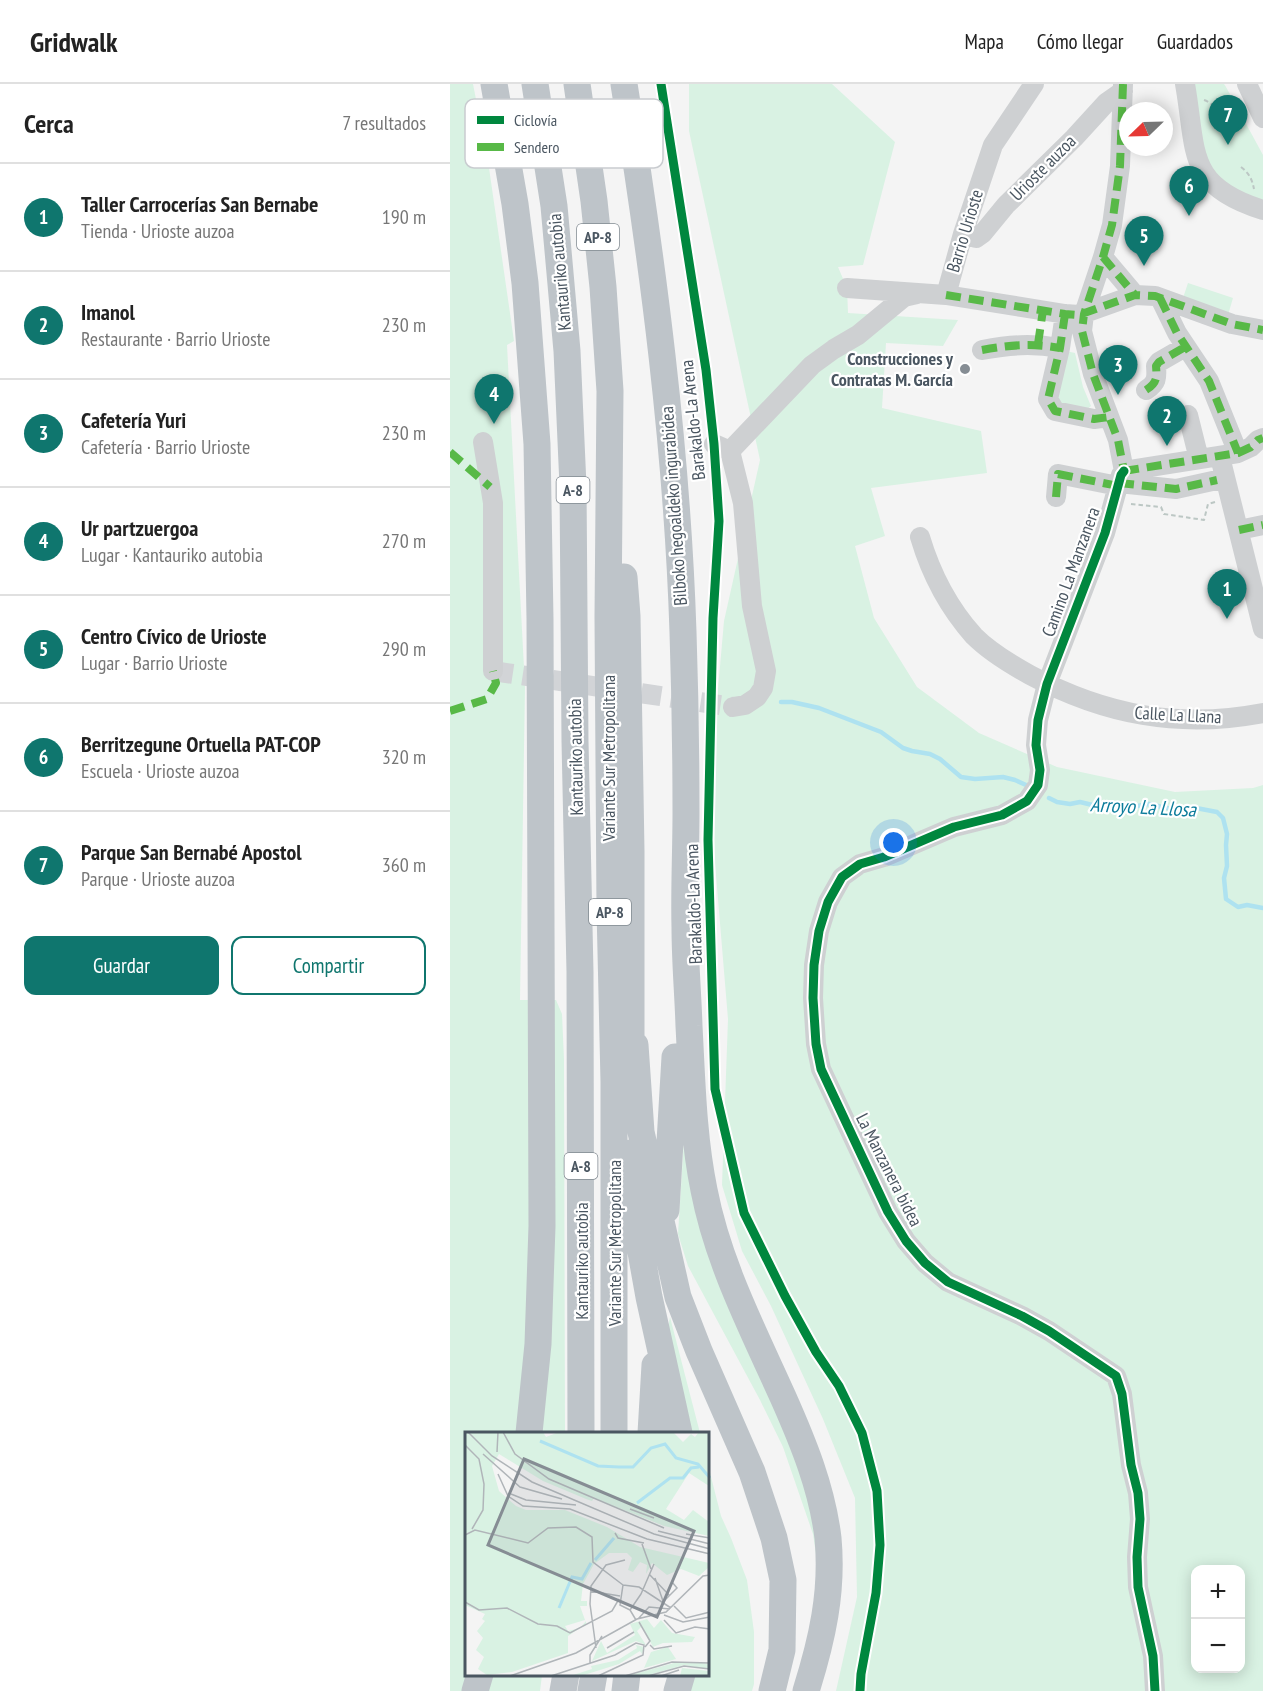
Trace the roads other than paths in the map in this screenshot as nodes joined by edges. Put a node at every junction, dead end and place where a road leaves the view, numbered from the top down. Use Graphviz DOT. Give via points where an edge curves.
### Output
graph roads {
  1 [pos="494,84"];
  2 [pos="535,84"];
  3 [pos="577,84"];
  4 [pos="624,84"];
  5 [pos="1034,84"];
  6 [pos="1185,84"];
  7 [pos="1247,84"];
  8 [pos="1117,86"];
  9 [pos="497,99"];
  10 [pos="538,99"];
  11 [pos="579,99"];
  12 [pos="626,99"];
  13 [pos="1263,118"];
  14 [pos="509,168"];
  15 [pos="548,168"];
  16 [pos="589,168"];
  17 [pos="638,168"];
  18 [pos="1258,208"];
  19 [pos="963,234"];
  20 [pos="1103,257"];
  21 [pos="847,288"];
  22 [pos="918,294"];
  23 [pos="946,295"];
  24 [pos="1135,295"];
  25 [pos="1160,298"];
  26 [pos="1043,310"];
  27 [pos="1077,320"];
  28 [pos="1263,330"];
  29 [pos="1038,344"];
  30 [pos="1185,347"];
  31 [pos="1060,348"];
  32 [pos="982,350"];
  33 [pos="1146,390"];
  34 [pos="610,391"];
  35 [pos="1188,415"];
  36 [pos="1109,417"];
  37 [pos="483,442"];
  38 [pos="1247,449"];
  39 [pos="1199,459"];
  40 [pos="1217,480"];
  41 [pos="1122,486"];
  42 [pos="1056,497"];
  43 [pos="1263,525"];
  44 [pos="1239,530"];
  45 [pos="920,537"];
  46 [pos="1262,623"];
  47 [pos="493,671"];
  48 [pos="1047,684"];
  49 [pos="733,707"];
  50 [pos="1263,713"];
  51 [pos="685,931"];
  52 [pos="632,993"];
  53 [pos="651,1431"];
  54 [pos="528,1432"];
  55 [pos="582,1432"];
  56 [pos="614,1432"];
  57 [pos="679,1432"];
  58 [pos="479,1676"];
  59 [pos="566,1676"];
  60 [pos="594,1676"];
  61 [pos="627,1676"];
  62 [pos="681,1676"];
  63 [pos="475,1691"];
  64 [pos="563,1691"];
  65 [pos="591,1691"];
  66 [pos="625,1691"];
  67 [pos="677,1691"];
  68 [pos="772,1691"];
  69 [pos="806,1691"];
  70 [pos="1155,1691"];
  1 -- 9 [label="highway"];
  2 -- 10 [label="highway, Kantauriko autobia / A-8"];
  3 -- 11 [label="highway, Variante Sur Metropolitana / AP-8"];
  4 -- 12 [label="highway, Bilboko hegoaldeko ingurabidea"];
  5 -- 19 [label="street, Barrio Urioste" via="993,145"];
  6 -- 18 [label="street" via="1196,156 1202,171 1233,199"];
  7 -- 13 [label="street"];
  8 -- 19 [label="street, Urioste auzoa" via="1106,103 983,233 976,238"];
  8 -- 20 [label="street, Urioste auzoa" via="1120,166"];
  14 -- 54 [label="highway" via="525,284 537,444 540,618 542,1226 538,1344"];
  15 -- 55 [label="highway, Kantauriko autobia / A-8" via="567,351 573,486"];
  16 -- 34 [label="highway, Variante Sur Metropolitana / AP-8"];
  17 -- 51 [label="highway, Bilboko hegoaldeko ingurabidea" via="656,300 678,543 683,629"];
  19 -- 23 [label="street, Barrio Urioste"];
  20 -- 24 [label="street"];
  20 -- 27 [label="street"];
  21 -- 22 [label="street"];
  22 -- 23 [label="street"];
  22 -- 49 [label="street" via="904,297 858,336 812,365 722,447 743,503 752,606 766,671 763,688 756,697"];
  23 -- 26 [label="street, Barrio Urioste"];
  24 -- 25 [label="street"];
  24 -- 27 [label="street"];
  25 -- 28 [label="street" via="1232,324"];
  25 -- 30 [label="street"];
  26 -- 27 [label="street, Barrio Urioste"];
  26 -- 29 [label="street"];
  27 -- 31 [label="street"];
  27 -- 36 [label="street"];
  29 -- 31 [label="street"];
  29 -- 32 [label="street"];
  30 -- 33 [label="street" via="1159,362 1155,384"];
  30 -- 38 [label="street"];
  31 -- 36 [label="street" via="1048,399 1055,411 1094,420"];
  34 -- 52 [label="highway" via="627,616"];
  34 -- 56 [label="highway, Variante Sur Metropolitana / AP-8"];
  35 -- 39 [label="street"];
  36 -- 41 [label="street" via="1118,440"];
  37 -- 47 [label="street" via="493,503"];
  38 -- 39 [label="street"];
  38 -- 44 [label="street" via="1231,498"];
  39 -- 41 [label="street"];
  40 -- 41 [label="street" via="1176,489"];
  41 -- 42 [label="street" via="1058,474"];
  41 -- 48 [label="street, Camino La Manzanera"];
  43 -- 44 [label="street"];
  44 -- 46 [label="street"];
  45 -- 48 [label="street, Calle La Llana" via="938,586 975,637 999,657"];
  48 -- 50 [label="street, Calle La Llana" via="1115,710 1159,718 1204,720"];
  48 -- 70 [label="street, La Manzanera bidea" via="1036,745 1041,770 1038,785 1027,801 1002,815 954,827 860,864 842,877 819,931 814,976 816,1044 821,1069 888,1212 925,1263 948,1282 1049,1331 1116,1376 1138,1493 1138,1587 1153,1656"];
  51 -- 53 [label="highway"];
  51 -- 69 [label="highway" via="693,1104 704,1193 739,1302 805,1449 828,1538 824,1628"];
  52 -- 57 [label="highway" via="632,1179 645,1274"];
  52 -- 68 [label="highway" via="641,1132 678,1298 752,1472 783,1580 782,1650"];
  58 -- 63 [label="highway"];
  59 -- 64 [label="highway"];
  60 -- 65 [label="highway"];
  61 -- 66 [label="highway"];
  62 -- 67 [label="highway"];
}
